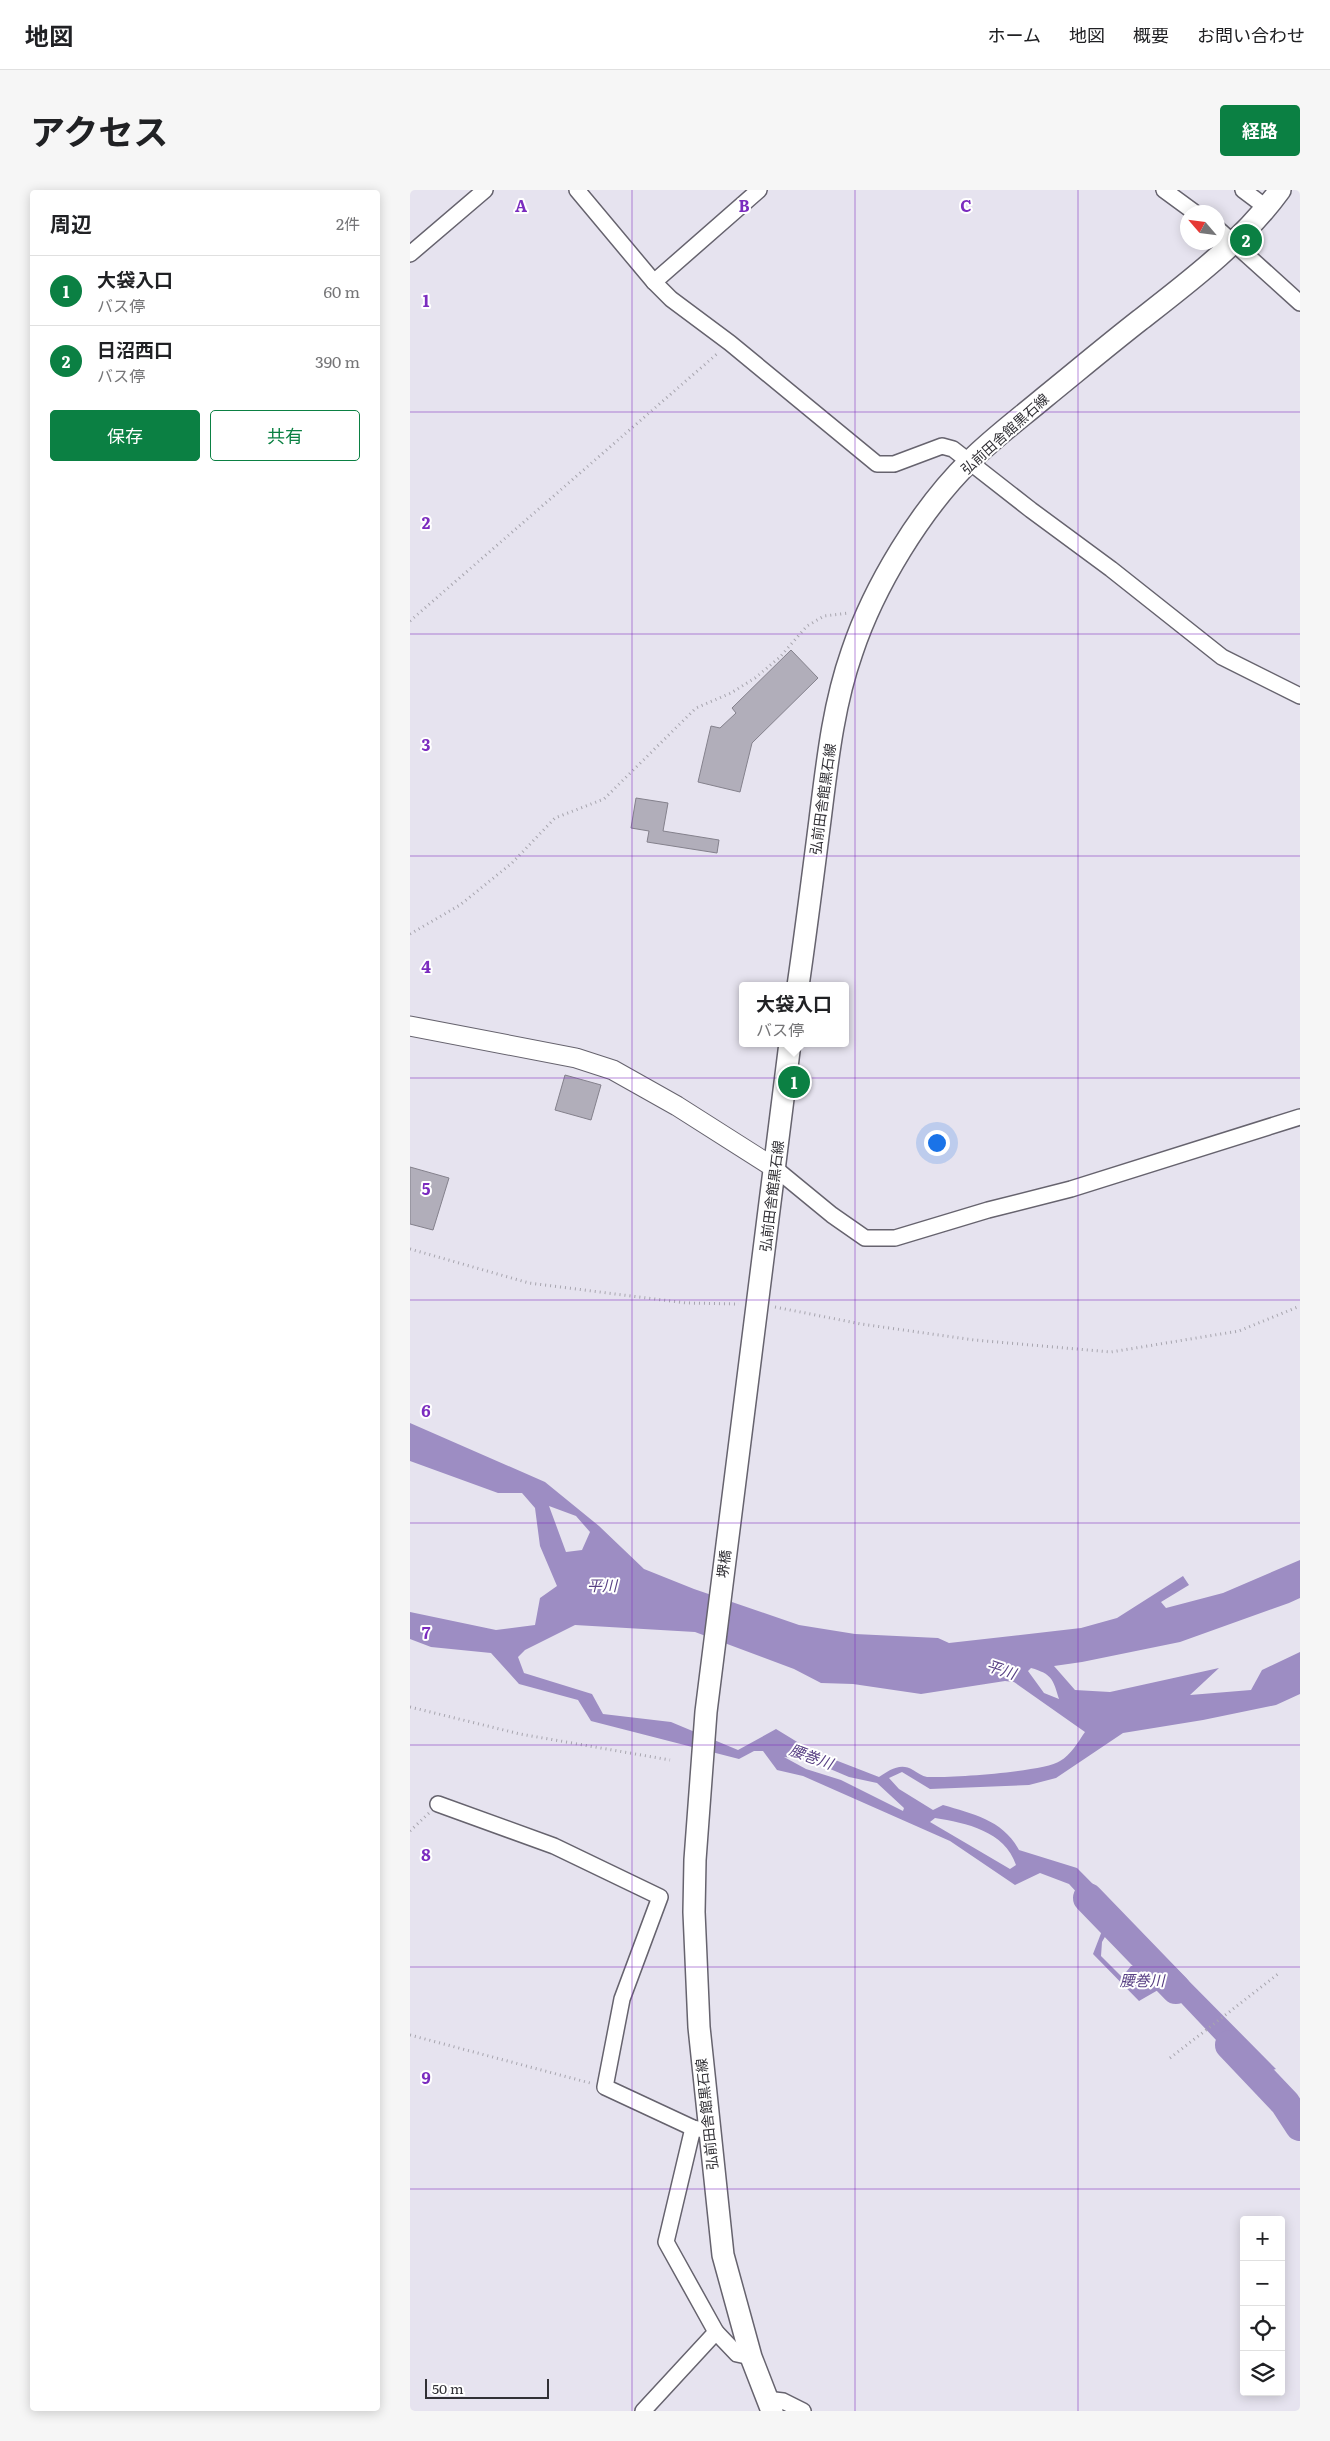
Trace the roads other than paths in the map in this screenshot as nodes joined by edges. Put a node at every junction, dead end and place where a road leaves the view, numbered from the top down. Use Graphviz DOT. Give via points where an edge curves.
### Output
graph roads {
  1 [pos="485,190"];
  2 [pos="577,190"];
  3 [pos="759,190"];
  4 [pos="1164,190"];
  5 [pos="1243,190"];
  6 [pos="1280,190"];
  7 [pos="1184,205"];
  8 [pos="1267,208"];
  9 [pos="1225,236"];
  10 [pos="1214,250"];
  11 [pos="410,254"];
  12 [pos="654,282"];
  13 [pos="1300,303"];
  14 [pos="969,462"];
  15 [pos="1300,696"];
  16 [pos="799,982"];
  17 [pos="410,1026"];
  18 [pos="790,1047"];
  19 [pos="1300,1117"];
  20 [pos="776,1169"];
  21 [pos="757,1312"];
  22 [pos="438,1804"];
  23 [pos="699,1809"];
  24 [pos="701,2129"];
  25 [pos="716,2332"];
  26 [pos="752,2357"];
  27 [pos="769,2405"];
  28 [pos="643,2411"];
  29 [pos="803,2411"];
  1 -- 11 [label="street"];
  2 -- 12 [label="street"];
  3 -- 12 [label="street"];
  4 -- 7 [label="street"];
  5 -- 8 [label="street"];
  6 -- 8 [label="main road, 弘前田舎館黒石線"];
  8 -- 9 [label="main road, 弘前田舎館黒石線"];
  9 -- 13 [label="street"];
  10 -- 14 [label="main road, 弘前田舎館黒石線" via="1191,280"];
  12 -- 14 [label="street" via="877,464 894,464 942,446 953,449"];
  14 -- 15 [label="street" via="1222,657"];
  14 -- 16 [label="main road, 弘前田舎館黒石線" via="919,522 883,583 852,650 838,699 827,764"];
  17 -- 20 [label="street" via="576,1058 613,1070"];
  18 -- 20 [label="main road, 弘前田舎館黒石線"];
  19 -- 20 [label="street" via="1071,1189 896,1238 865,1238 832,1216"];
  20 -- 21 [label="main road, 弘前田舎館黒石線"];
  21 -- 23 [label="main road, 堺橋" via="706,1712"];
  22 -- 24 [label="street" via="554,1846 660,1897 622,1999 605,2087"];
  23 -- 24 [label="main road, 弘前田舎館黒石線" via="694,1912"];
  24 -- 25 [label="street" via="666,2242"];
  24 -- 26 [label="main road, 弘前田舎館黒石線" via="724,2255"];
  25 -- 26 [label="street" via="737,2354"];
  25 -- 28 [label="street"];
  26 -- 27 [label="main road, 弘前田舎館黒石線"];
  27 -- 29 [label="street" via="783,2401"];
}
